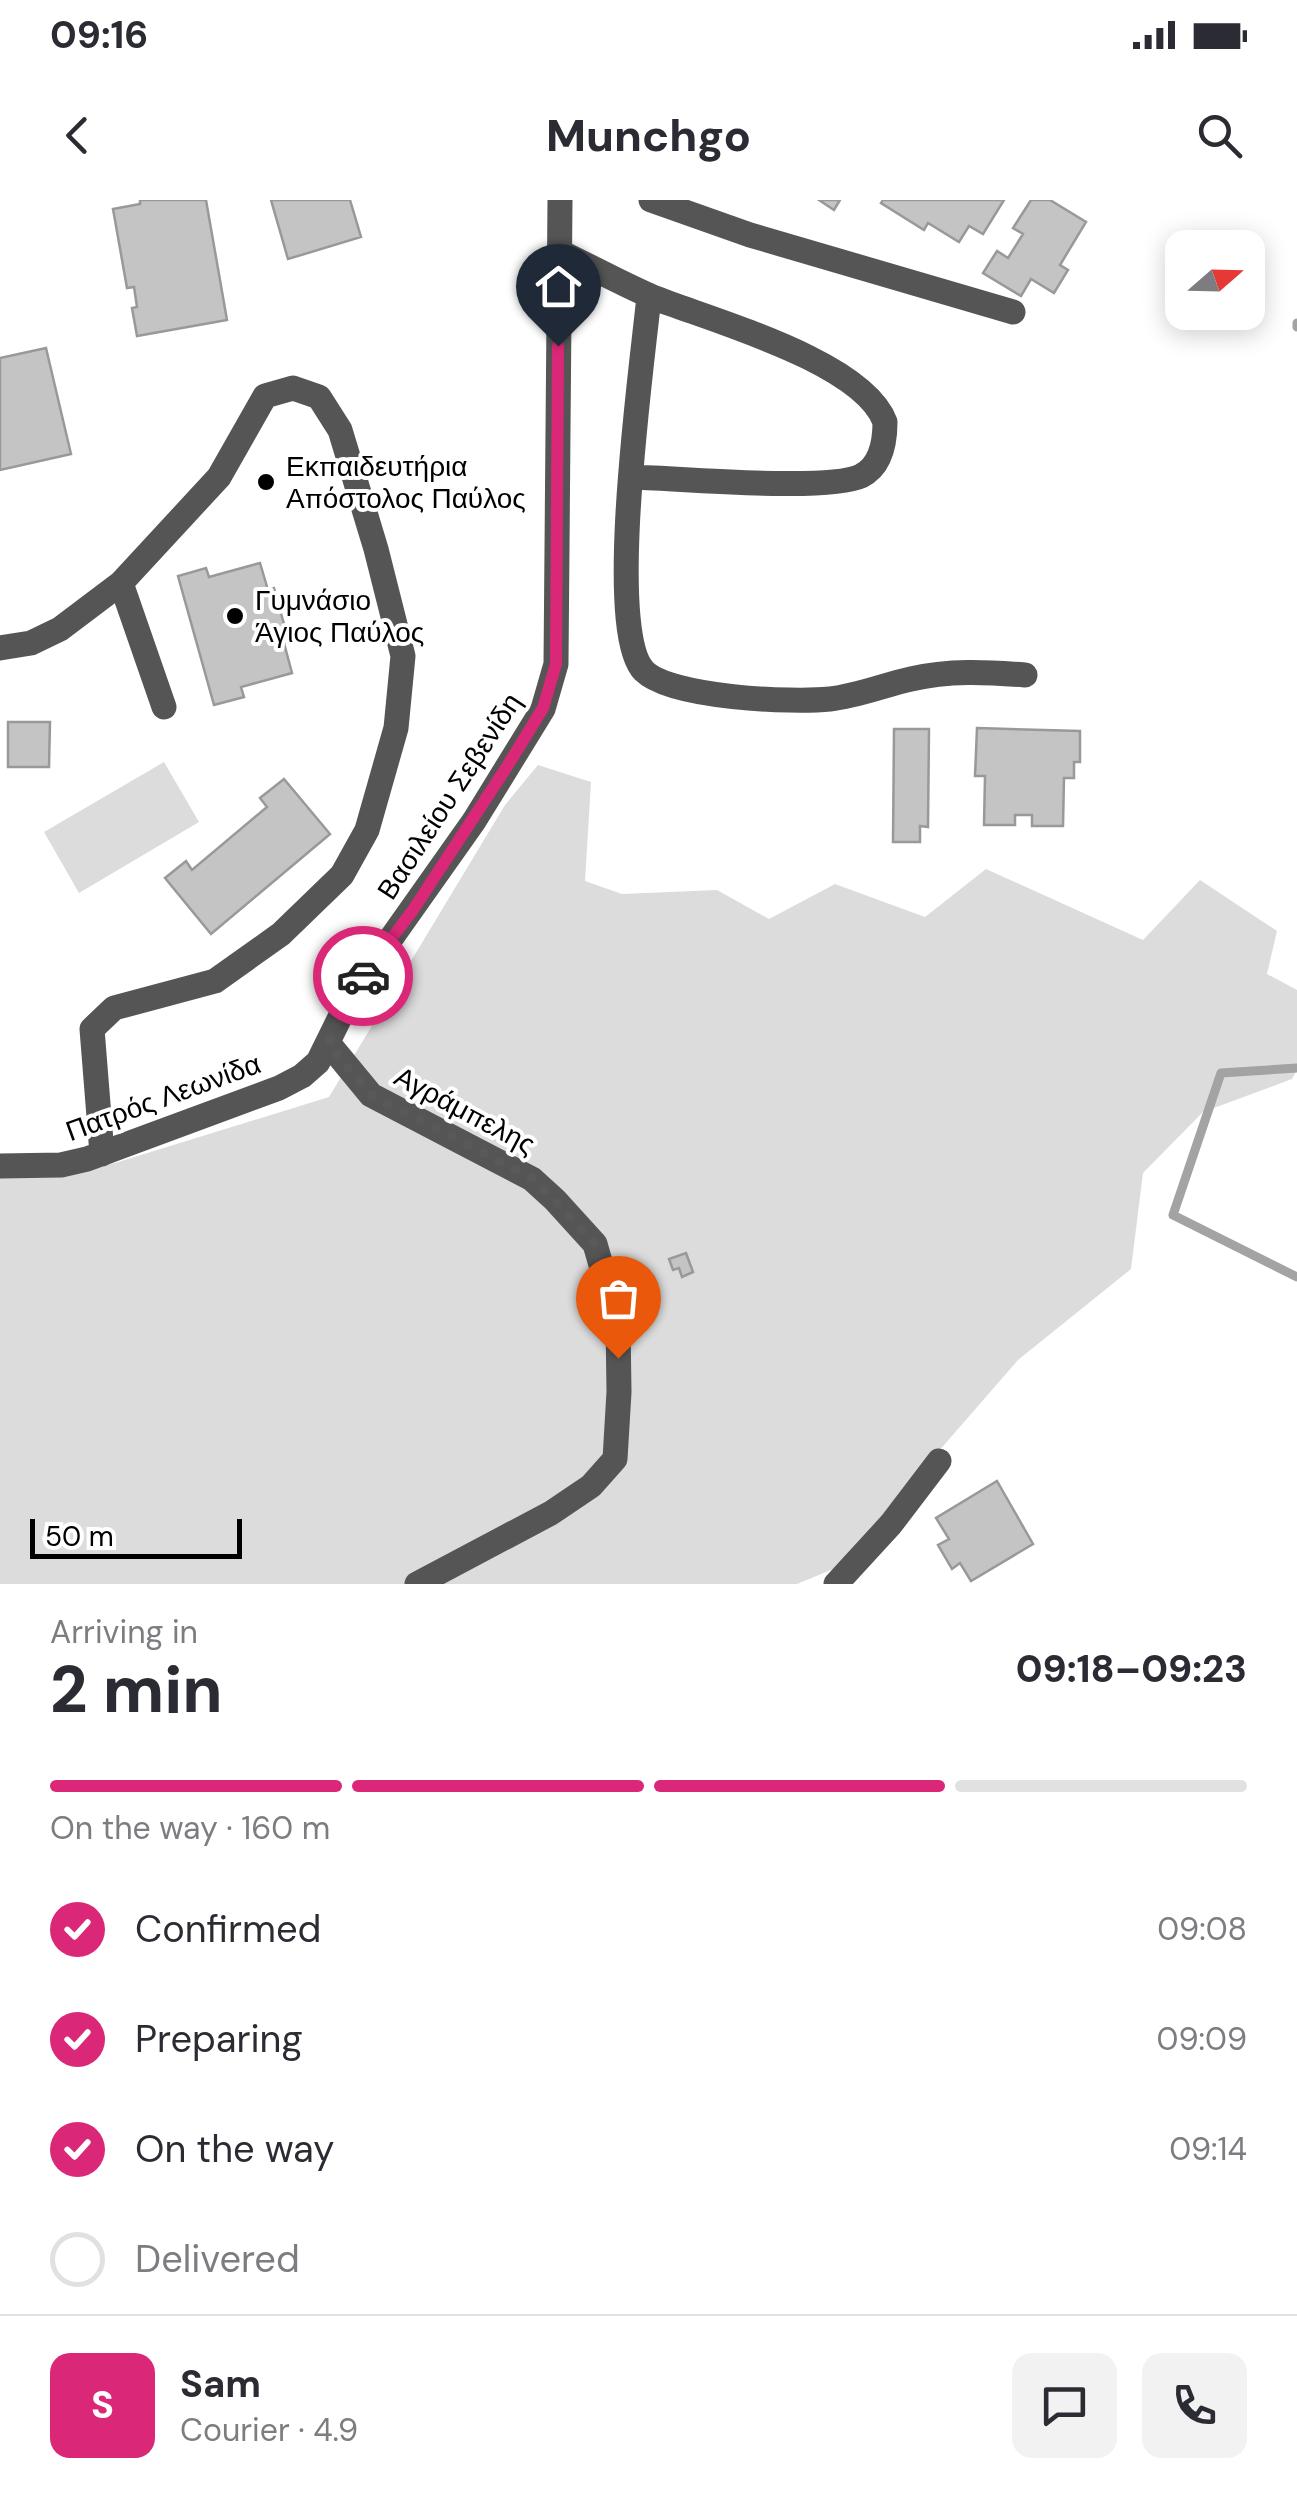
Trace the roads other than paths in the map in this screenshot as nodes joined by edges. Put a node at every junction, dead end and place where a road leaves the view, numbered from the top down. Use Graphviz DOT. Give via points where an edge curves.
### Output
graph roads {
  1 [pos="560,200"];
  2 [pos="651,200"];
  3 [pos="558,251"];
  4 [pos="649,296"];
  5 [pos="1013,312"];
  6 [pos="631,477"];
  7 [pos="121,583"];
  8 [pos="0,648"];
  9 [pos="1025,675"];
  10 [pos="164,707"];
  11 [pos="328,1044"];
  12 [pos="102,1154"];
  13 [pos="0,1166"];
  14 [pos="939,1460"];
  15 [pos="418,1584"];
  16 [pos="836,1584"];
  1 -- 3 [label="street, Βασιλείου Σεβενίδη"];
  2 -- 5 [label="street"];
  3 -- 4 [label="street"];
  3 -- 11 [label="street, Βασιλείου Σεβενίδη" via="556,664 543,708 464,836 351,994"];
  4 -- 6 [label="street"];
  4 -- 6 [label="street" via="848,379 875,403 885,433 878,460 848,480"];
  6 -- 9 [label="street" via="629,637 636,660 654,678 719,695 810,700 954,672"];
  7 -- 8 [label="street" via="60,629"];
  7 -- 10 [label="street"];
  7 -- 12 [label="street" via="219,478 265,396 293,388 320,397 340,430 404,656 396,728 367,830 342,875 282,934 215,981 114,1008 92,1028"];
  11 -- 12 [label="street, Πατρός Λεωνίδα" via="318,1062 288,1084"];
  11 -- 15 [label="street, Αγράμπελης" via="371,1095 532,1178 595,1244 618,1324 615,1459 551,1513"];
  12 -- 13 [label="street, Πατρός Λεωνίδα" via="61,1165"];
  14 -- 16 [label="street"];
}
